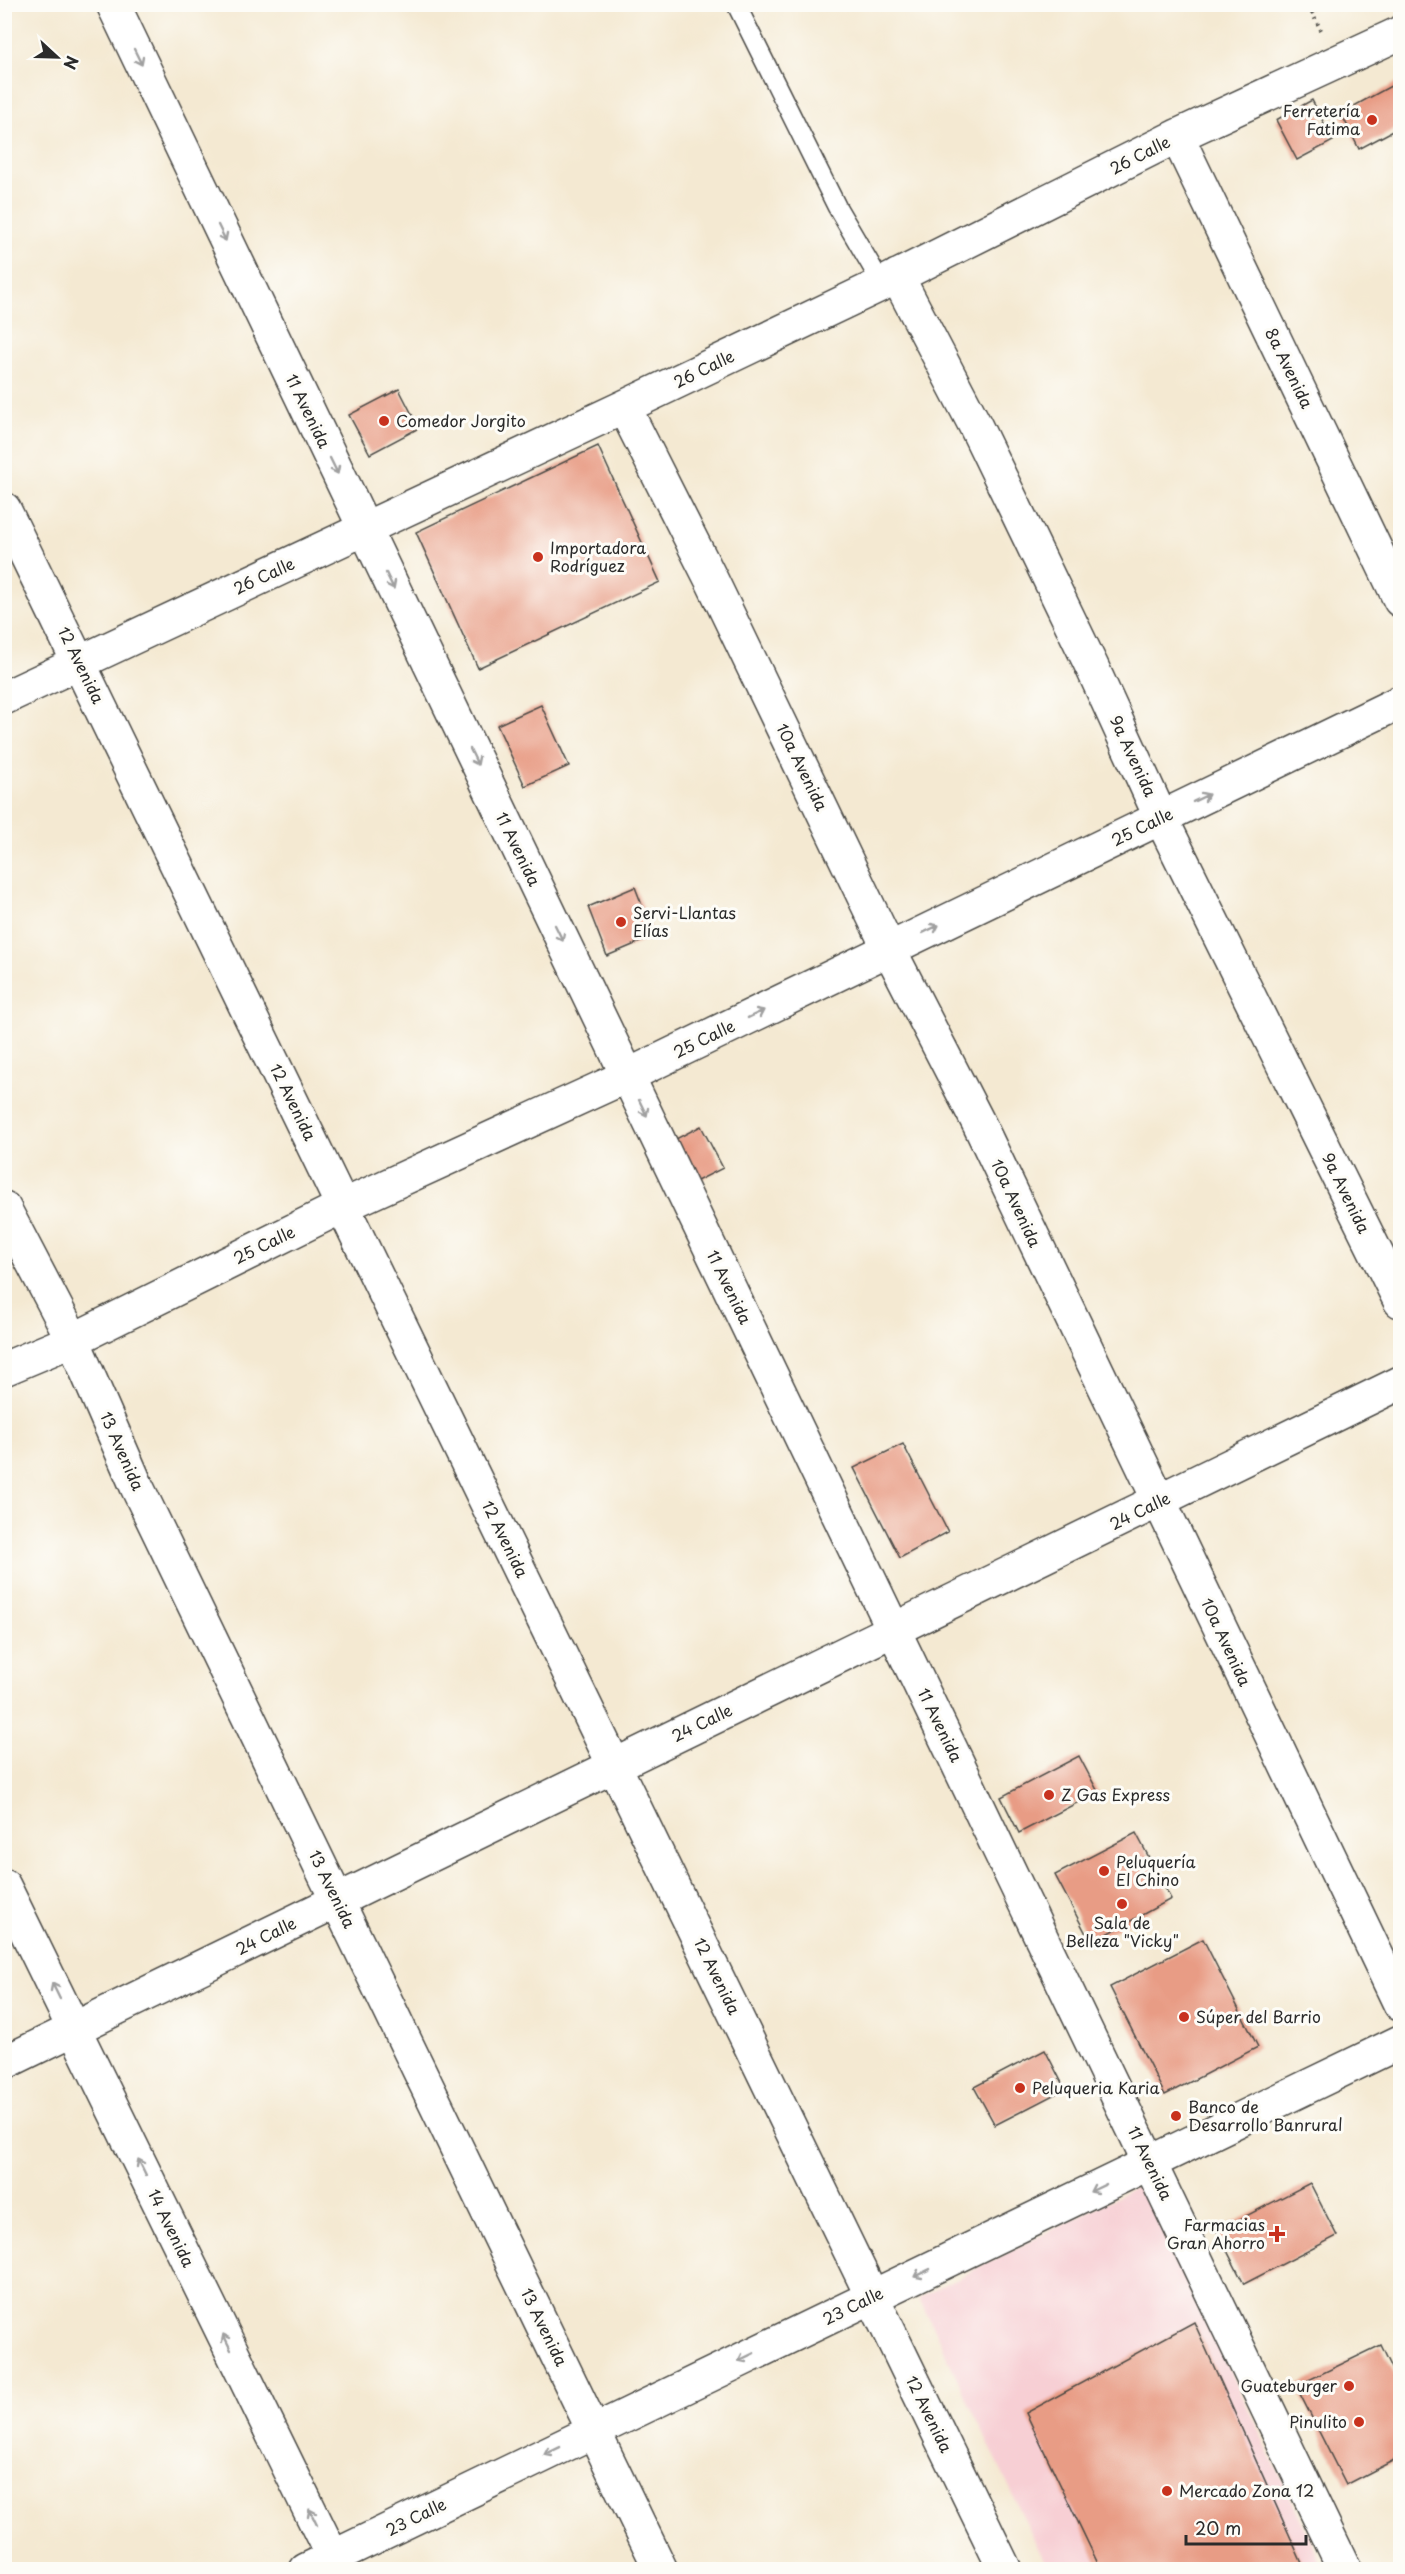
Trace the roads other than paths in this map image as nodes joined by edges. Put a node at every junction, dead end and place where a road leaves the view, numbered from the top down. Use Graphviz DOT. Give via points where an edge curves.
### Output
graph roads {
  1 [pos="113,4"];
  2 [pos="736,4"];
  3 [pos="1401,33"];
  4 [pos="1177,136"];
  5 [pos="889,280"];
  6 [pos="624,407"];
  7 [pos="4,509"];
  8 [pos="364,528"];
  9 [pos="1401,600"];
  10 [pos="80,663"];
  11 [pos="4,698"];
  12 [pos="1401,702"];
  13 [pos="1161,818"];
  14 [pos="889,949"];
  15 [pos="627,1076"];
  16 [pos="343,1206"];
  17 [pos="4,1208"];
  18 [pos="1401,1301"];
  19 [pos="73,1340"];
  20 [pos="4,1369"];
  21 [pos="1401,1383"];
  22 [pos="1161,1500"];
  23 [pos="894,1630"];
  24 [pos="615,1766"];
  25 [pos="4,1886"];
  26 [pos="338,1901"];
  27 [pos="1401,2004"];
  28 [pos="74,2029"];
  29 [pos="1401,2042"];
  30 [pos="4,2063"];
  31 [pos="1150,2163"];
  32 [pos="873,2296"];
  33 [pos="594,2431"];
  34 [pos="326,2565"];
  35 [pos="661,2570"];
  36 [pos="1005,2570"];
  37 [pos="1346,2570"];
  1 -- 8 [label="street, 11 Avenida, one-way"];
  2 -- 5 [label="lane" via="837,207"];
  3 -- 4 [label="street, 26 Calle"];
  4 -- 5 [label="street, 26 Calle"];
  4 -- 9 [label="street, 8a Avenida"];
  5 -- 6 [label="street, 26 Calle"];
  5 -- 13 [label="street, 9a Avenida" via="981,438"];
  6 -- 8 [label="street, 26 Calle"];
  6 -- 14 [label="street, 10a Avenida"];
  7 -- 10 [label="street, 12 Avenida"];
  8 -- 10 [label="street, 26 Calle"];
  8 -- 15 [label="street, 11 Avenida, one-way"];
  10 -- 11 [label="street, 26 Calle"];
  10 -- 16 [label="street, 12 Avenida"];
  13 -- 12 [label="street, 25 Calle, one-way"];
  14 -- 13 [label="street, 25 Calle, one-way"];
  13 -- 18 [label="street, 9a Avenida"];
  15 -- 14 [label="street, 25 Calle, one-way"];
  14 -- 22 [label="street, 10a Avenida" via="979,1124"];
  15 -- 16 [label="street, 25 Calle"];
  15 -- 23 [label="street, 11 Avenida, one-way"];
  16 -- 19 [label="street, 25 Calle"];
  16 -- 24 [label="street, 12 Avenida"];
  17 -- 19 [label="street, 13 Avenida"];
  19 -- 20 [label="street, 25 Calle"];
  19 -- 26 [label="street, 13 Avenida" via="137,1487"];
  21 -- 22 [label="street, 24 Calle"];
  22 -- 23 [label="street, 24 Calle"];
  22 -- 27 [label="street, 10a Avenida" via="1238,1669"];
  23 -- 24 [label="street, 24 Calle"];
  23 -- 31 [label="street, 11 Avenida"];
  24 -- 26 [label="street, 24 Calle"];
  24 -- 32 [label="street, 12 Avenida"];
  28 -- 25 [label="street, 14 Avenida, one-way"];
  26 -- 28 [label="street, 24 Calle"];
  26 -- 33 [label="street, 13 Avenida"];
  28 -- 30 [label="street, 24 Calle"];
  34 -- 28 [label="street, 14 Avenida, one-way"];
  29 -- 31 [label="street, 23 Calle"];
  31 -- 32 [label="street, 23 Calle, one-way"];
  31 -- 37 [label="street, 11 Avenida"];
  32 -- 33 [label="street, 23 Calle, one-way"];
  32 -- 36 [label="street, 12 Avenida"];
  33 -- 34 [label="street, 23 Calle, one-way"];
  33 -- 35 [label="street, 13 Avenida"];
}
